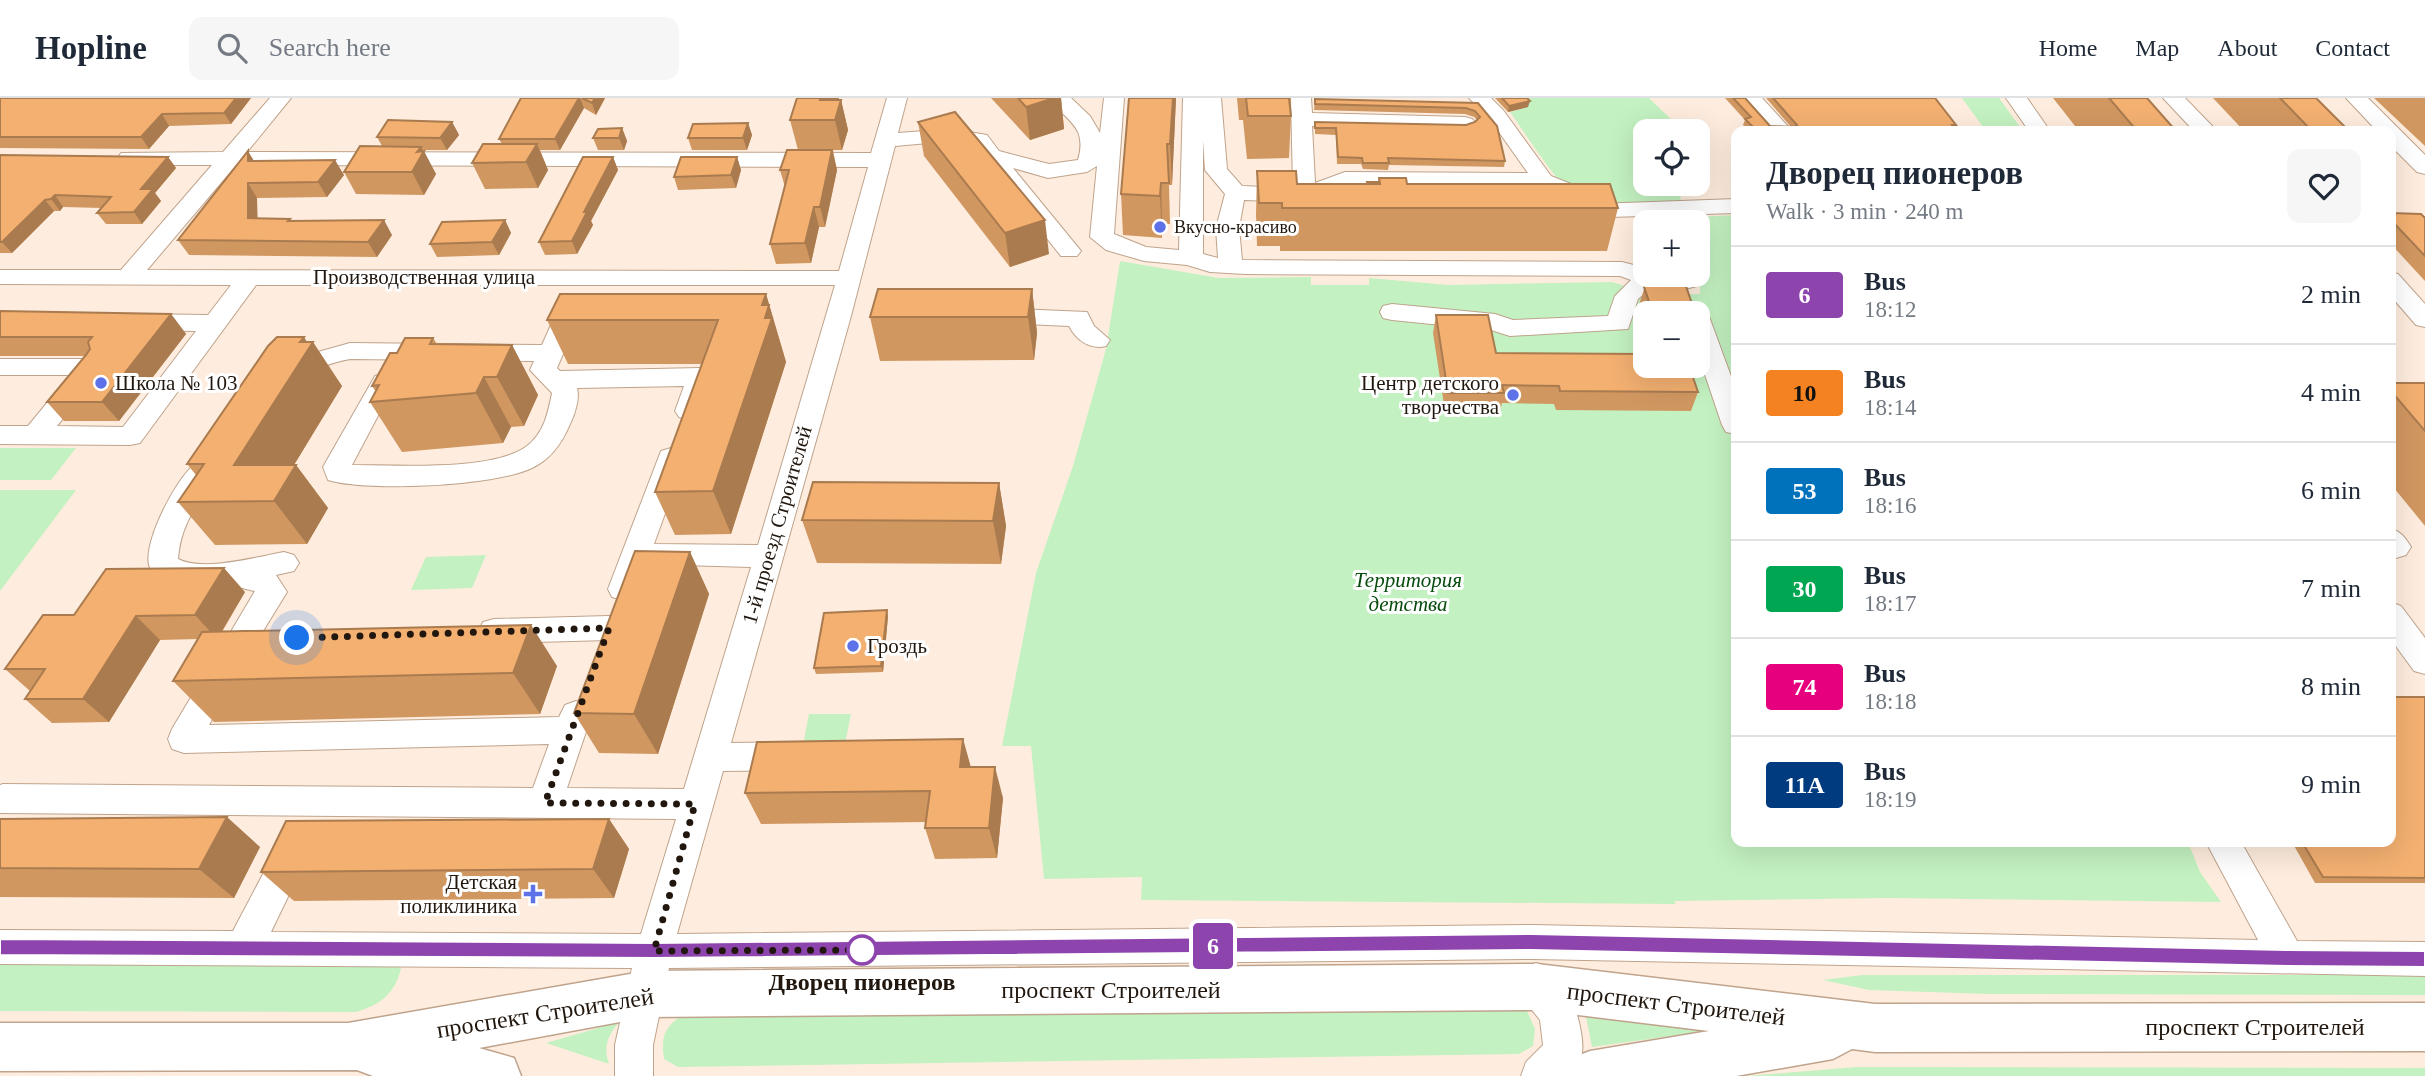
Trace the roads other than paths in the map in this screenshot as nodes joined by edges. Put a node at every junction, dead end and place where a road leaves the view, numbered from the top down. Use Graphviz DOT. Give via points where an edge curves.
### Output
graph roads {
  1 [pos="281,98"];
  2 [pos="897,98"];
  3 [pos="1059,98"];
  4 [pos="1114,98"];
  5 [pos="1193,98"];
  6 [pos="1211,98"];
  7 [pos="1479,98"];
  8 [pos="1751,98"];
  9 [pos="2016,98"];
  10 [pos="2173,98"];
  11 [pos="2356,98"];
  12 [pos="1302,109"];
  13 [pos="1465,123"];
  14 [pos="1776,126"];
  15 [pos="2036,126"];
  16 [pos="2201,126"];
  17 [pos="2384,126"];
  18 [pos="2396,138"];
  19 [pos="883,150"];
  20 [pos="994,156"];
  21 [pos="111,158"];
  22 [pos="229,159"];
  23 [pos="2425,166"];
  24 [pos="1542,180"];
  25 [pos="1236,193"];
  26 [pos="1314,201"];
  27 [pos="1731,207"];
  28 [pos="1614,210"];
  29 [pos="1710,210"];
  30 [pos="1562,211"];
  31 [pos="1633,212"];
  32 [pos="1069,251"];
  33 [pos="1191,258"];
  34 [pos="1231,265"];
  35 [pos="1633,273"];
  36 [pos="249,276"];
  37 [pos="128,277"];
  38 [pos="584,277"];
  39 [pos="0,278"];
  40 [pos="848,278"];
  41 [pos="2396,286"];
  42 [pos="1634,287"];
  43 [pos="1392,312"];
  44 [pos="976,316"];
  45 [pos="2425,319"];
  46 [pos="108,322"];
  47 [pos="215,323"];
  48 [pos="1097,340"];
  49 [pos="1710,353"];
  50 [pos="0,367"];
  51 [pos="549,368"];
  52 [pos="268,403"];
  53 [pos="1731,414"];
  54 [pos="0,435"];
  55 [pos="35,435"];
  56 [pos="222,452"];
  57 [pos="815,503"];
  58 [pos="783,504"];
  59 [pos="636,555"];
  60 [pos="768,556"];
  61 [pos="284,564"];
  62 [pos="219,574"];
  63 [pos="2396,622"];
  64 [pos="463,632"];
  65 [pos="283,639"];
  66 [pos="241,640"];
  67 [pos="2425,662"];
  68 [pos="585,692"];
  69 [pos="570,730"];
  70 [pos="827,756"];
  71 [pos="709,757"];
  72 [pos="3,799"];
  73 [pos="317,801"];
  74 [pos="545,803"];
  75 [pos="695,804"];
  76 [pos="2226,847"];
  77 [pos="0,947"];
  78 [pos="244,947"];
  79 [pos="2287,958"];
  80 [pos="2425,959"];
  81 [pos="1534,964"];
  82 [pos="651,972"];
  83 [pos="2425,1027"];
  84 [pos="1875,1028"];
  85 [pos="0,1047"];
  86 [pos="348,1047"];
  87 [pos="496,1076"];
  88 [pos="634,1076"];
  89 [pos="1541,1076"];
  90 [pos="1590,1076"];
  1 -- 22 [label="street"];
  2 -- 19 [label="street, 1-й проезд Строителей"];
  3 -- 20 [label="street" via="1091,129 1094,147 1087,165 1048,171"];
  4 -- 33 [label="street" via="1102,237 1144,254"];
  5 -- 33 [label="street"];
  6 -- 25 [label="street" via="1216,170"];
  7 -- 24 [label="street" via="1496,114"];
  8 -- 14 [label="street"];
  9 -- 15 [label="street"];
  10 -- 16 [label="street"];
  11 -- 17 [label="street"];
  12 -- 13 [label="street"];
  12 -- 26 [label="street"];
  18 -- 23 [label="street"];
  19 -- 20 [label="street" via="951,135 979,140"];
  19 -- 22 [label="street" via="440,160"];
  19 -- 40 [label="street, 1-й проезд Строителей"];
  20 -- 32 [label="street"];
  21 -- 22 [label="street"];
  22 -- 37 [label="street"];
  24 -- 26 [label="street" via="1345,179"];
  24 -- 28 [label="street"];
  25 -- 26 [label="street"];
  25 -- 34 [label="street" via="1227,213"];
  27 -- 29 [label="street"];
  28 -- 30 [label="street"];
  28 -- 31 [label="street"];
  33 -- 34 [label="street" via="1210,265"];
  34 -- 35 [label="street" via="1622,269"];
  36 -- 37 [label="street, Производственная улица"];
  36 -- 38 [label="street, Производственная улица"];
  36 -- 47 [label="street"];
  37 -- 39 [label="street, Производственная улица"];
  38 -- 40 [label="street, Производственная улица"];
  38 -- 51 [label="street"];
  40 -- 58 [label="street, 1-й проезд Строителей" via="853,316"];
  41 -- 45 [label="street"];
  42 -- 43 [label="street" via="1622,304 1619,323 1510,328 1495,322"];
  44 -- 48 [label="street" via="1078,318 1083,330"];
  46 -- 47 [label="street"];
  47 -- 55 [label="street" via="130,436"];
  49 -- 53 [label="street"];
  50 -- 55 [label="street" via="91,368"];
  51 -- 51 [label="street" via="566,391 564,414 534,456 513,467 487,473 338,473 340,460 384,382 402,377 525,375"];
  51 -- 52 [label="street" via="350,351 311,361"];
  51 -- 59 [label="street" via="700,377"];
  54 -- 55 [label="street"];
  56 -- 62 [label="street" via="195,482 163,547 163,564 182,574"];
  57 -- 58 [label="street"];
  58 -- 60 [label="street, 1-й проезд Строителей"];
  59 -- 60 [label="street"];
  59 -- 64 [label="street" via="604,641"];
  60 -- 71 [label="street, 1-й проезд Строителей"];
  61 -- 62 [label="street"];
  62 -- 66 [label="street" via="264,581 272,592"];
  63 -- 67 [label="street"];
  65 -- 66 [label="street"];
  66 -- 69 [label="street" via="184,738"];
  68 -- 69 [label="street"];
  69 -- 74 [label="street"];
  70 -- 71 [label="street"];
  71 -- 75 [label="street, 1-й проезд Строителей"];
  72 -- 73 [label="street"];
  73 -- 74 [label="street"];
  73 -- 78 [label="street"];
  74 -- 75 [label="street"];
  75 -- 82 [label="street, 1-й проезд Строителей"];
  76 -- 79 [label="street"];
  77 -- 78 [label="street, проспект Строителей"];
  78 -- 82 [label="street, проспект Строителей"];
  79 -- 80 [label="street, проспект Строителей"];
  79 -- 81 [label="street, проспект Строителей"];
  81 -- 82 [label="main road, проспект Строителей"];
  81 -- 84 [label="main road, проспект Строителей"];
  81 -- 89 [label="street" via="1558,1013 1563,1052"];
  82 -- 86 [label="main road, проспект Строителей"];
  82 -- 88 [label="street, 1-й проезд Строителей" via="634,1045"];
  83 -- 84 [label="main road, проспект Строителей"];
  84 -- 90 [label="main road, проспект Строителей"];
  85 -- 86 [label="main road, проспект Строителей"];
  86 -- 87 [label="main road, проспект Строителей"];
}
